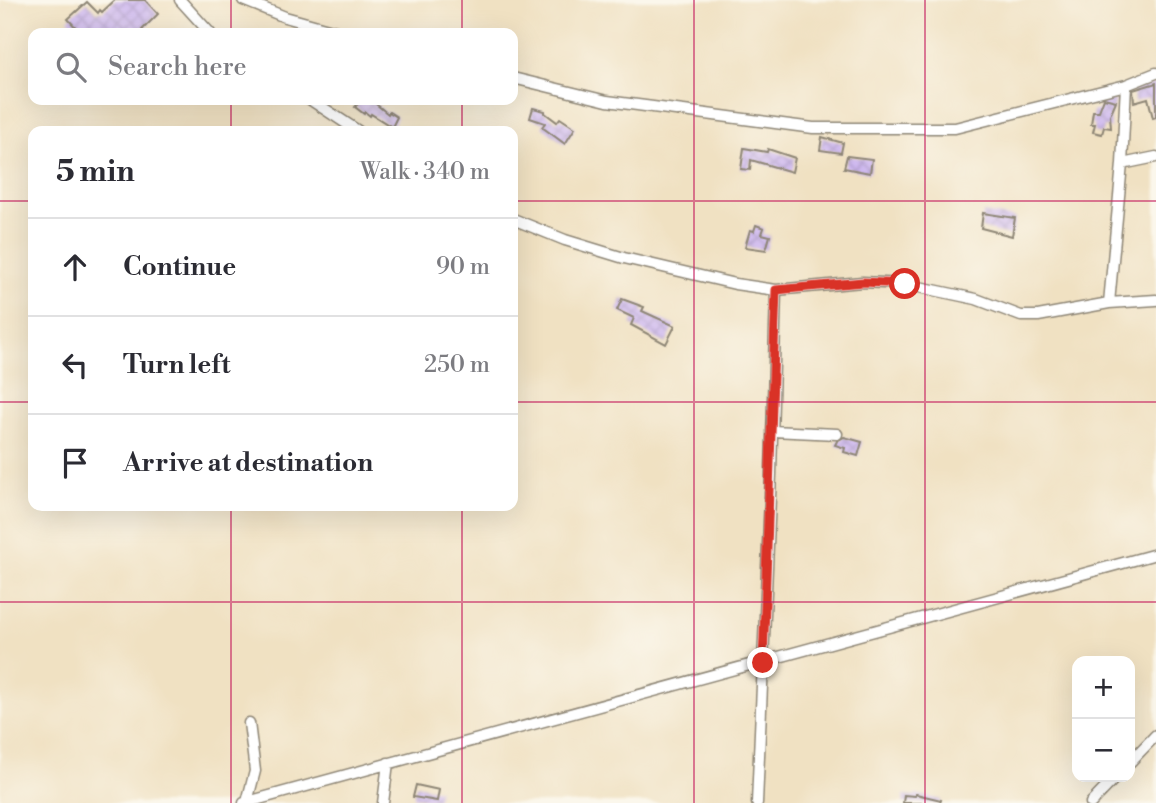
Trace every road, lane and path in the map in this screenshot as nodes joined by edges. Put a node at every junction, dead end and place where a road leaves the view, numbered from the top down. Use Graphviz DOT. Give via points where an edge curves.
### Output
graph roads {
  1 [pos="180,0"];
  2 [pos="243,0"];
  3 [pos="205,28"];
  4 [pos="325,28"];
  5 [pos="1156,73"];
  6 [pos="518,79"];
  7 [pos="1126,85"];
  8 [pos="319,105"];
  9 [pos="351,126"];
  10 [pos="1156,157"];
  11 [pos="1122,163"];
  12 [pos="518,221"];
  13 [pos="776,290"];
  14 [pos="1156,300"];
  15 [pos="1109,303"];
  16 [pos="772,431"];
  17 [pos="837,434"];
  18 [pos="1156,554"];
  19 [pos="763,663"];
  20 [pos="249,723"];
  21 [pos="1156,735"];
  22 [pos="1135,757"];
  23 [pos="388,763"];
  24 [pos="1111,782"];
  25 [pos="246,803"];
  26 [pos="383,803"];
  27 [pos="757,803"];
  28 [pos="1091,803"];
  1 -- 3 [label="street"];
  2 -- 4 [label="street"];
  5 -- 7 [label="street"];
  6 -- 7 [label="street" via="607,101 813,128 955,128"];
  7 -- 11 [label="street"];
  8 -- 9 [label="street"];
  10 -- 11 [label="street"];
  11 -- 15 [label="street"];
  12 -- 13 [label="street" via="624,257"];
  13 -- 15 [label="street" via="863,282 905,284 976,299 1021,316"];
  13 -- 16 [label="street"];
  14 -- 15 [label="street"];
  16 -- 17 [label="street"];
  16 -- 19 [label="street"];
  18 -- 19 [label="street"];
  19 -- 23 [label="street"];
  19 -- 27 [label="street"];
  20 -- 25 [label="street" via="255,771"];
  21 -- 22 [label="street"];
  23 -- 25 [label="street"];
  23 -- 26 [label="street"];
  24 -- 28 [label="street"];
}
